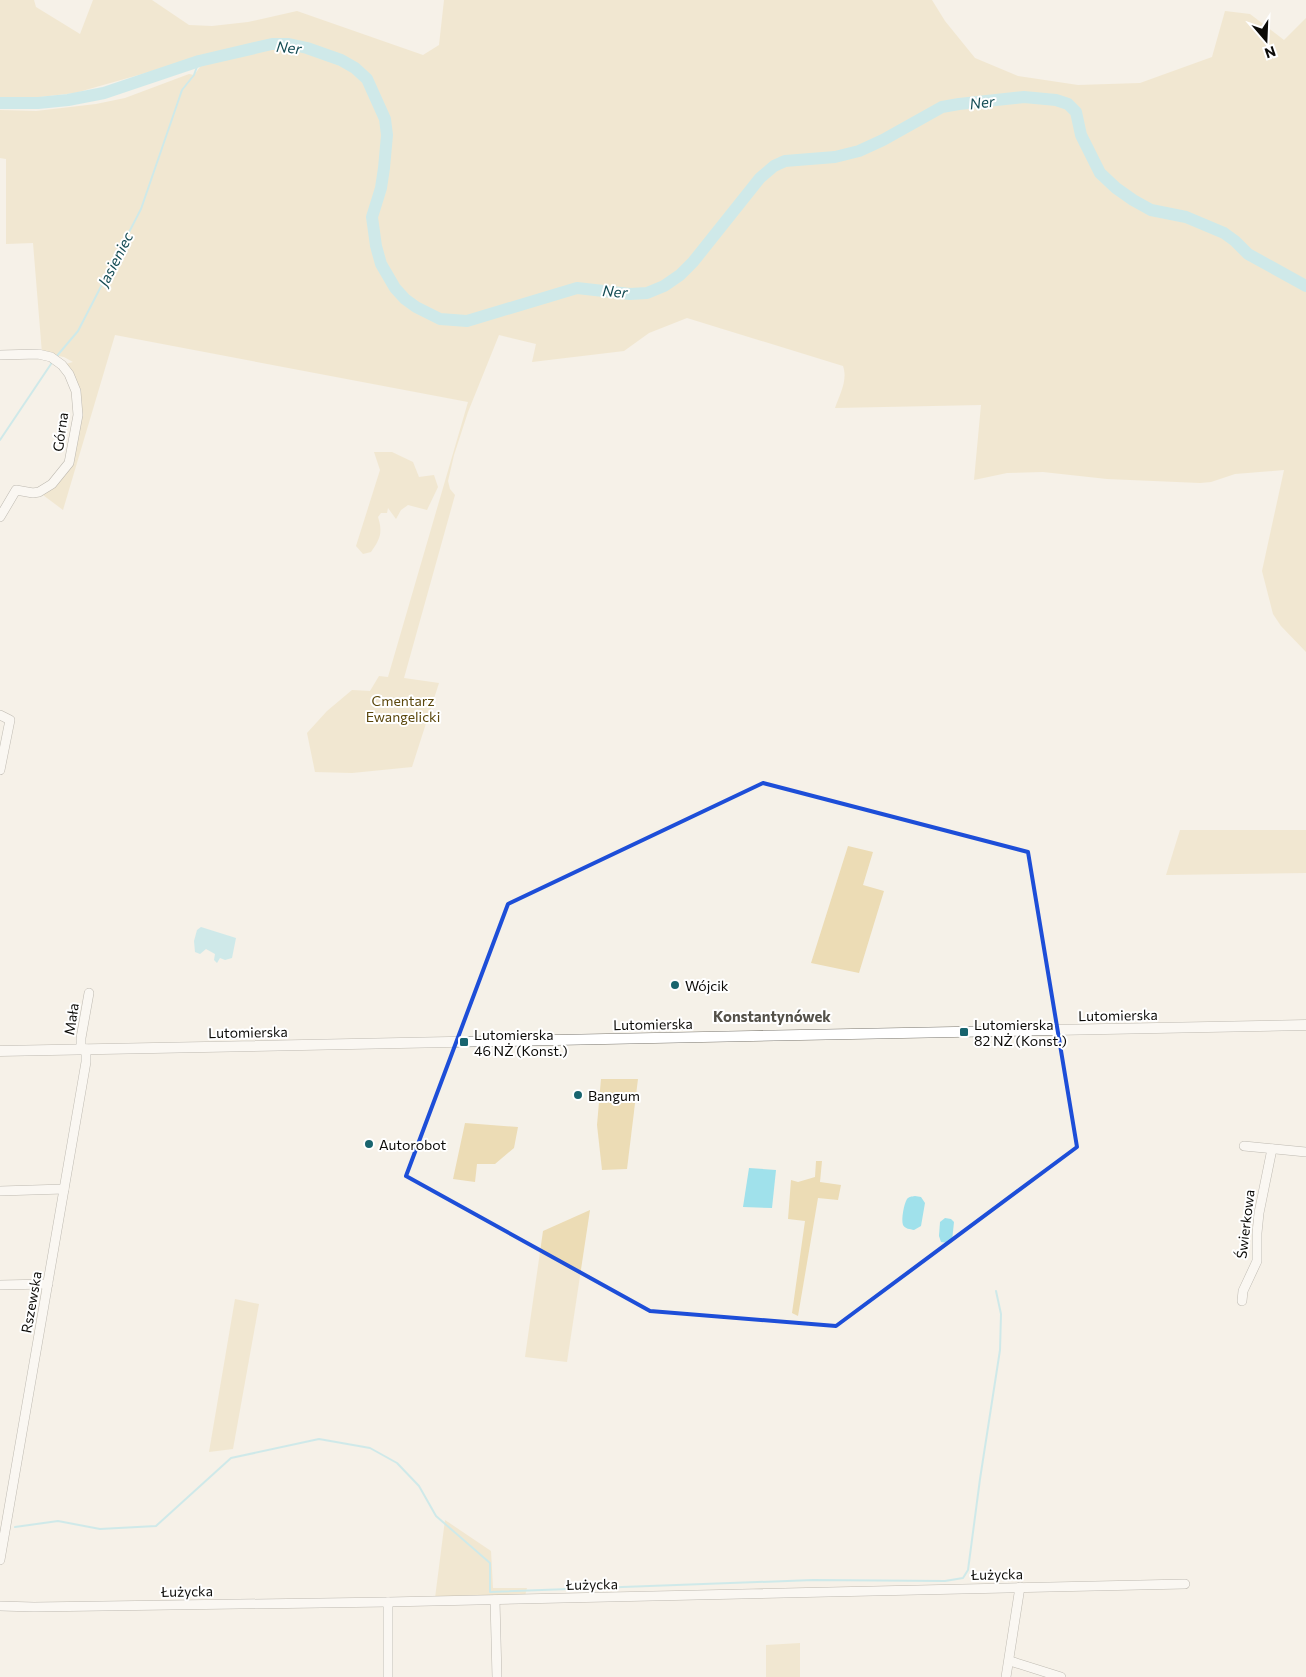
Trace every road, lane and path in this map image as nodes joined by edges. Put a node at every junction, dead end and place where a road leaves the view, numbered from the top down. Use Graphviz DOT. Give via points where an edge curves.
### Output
graph roads {
  1 [pos="0,355"];
  2 [pos="0,517"];
  3 [pos="0,715"];
  4 [pos="0,770"];
  5 [pos="89,993"];
  6 [pos="1306,1025"];
  7 [pos="84,1049"];
  8 [pos="0,1051"];
  9 [pos="1244,1146"];
  10 [pos="1272,1149"];
  11 [pos="1306,1152"];
  12 [pos="64,1189"];
  13 [pos="0,1191"];
  14 [pos="48,1284"];
  15 [pos="0,1286"];
  16 [pos="1242,1301"];
  17 [pos="0,1560"];
  18 [pos="1185,1584"];
  19 [pos="1020,1588"];
  20 [pos="495,1600"];
  21 [pos="388,1602"];
  22 [pos="0,1606"];
  23 [pos="1010,1661"];
  24 [pos="388,1677"];
  25 [pos="497,1677"];
  26 [pos="1006,1677"];
  27 [pos="1061,1677"];
  1 -- 2 [label="street, Górna" via="38,354 55,359 69,374 76,391 78,415 69,463 52,484 33,493 16,490"];
  3 -- 4 [label="street" via="10,720"];
  5 -- 7 [label="street, Mała" via="81,1038"];
  6 -- 7 [label="main road, Lutomierska"];
  7 -- 8 [label="main road, Lutomierska"];
  7 -- 12 [label="street, Rszewska" via="86,1062"];
  9 -- 10 [label="street"];
  10 -- 11 [label="street"];
  10 -- 16 [label="street, Świerkowa" via="1259,1213 1256,1261"];
  12 -- 13 [label="street"];
  12 -- 14 [label="street, Rszewska"];
  14 -- 15 [label="street"];
  14 -- 17 [label="street, Rszewska"];
  18 -- 19 [label="street, Łużycka"];
  19 -- 20 [label="street, Łużycka"];
  19 -- 23 [label="street"];
  20 -- 21 [label="street, Łużycka"];
  20 -- 25 [label="street"];
  21 -- 22 [label="street, Łużycka"];
  21 -- 24 [label="street"];
  23 -- 26 [label="street"];
  23 -- 27 [label="street"];
}
